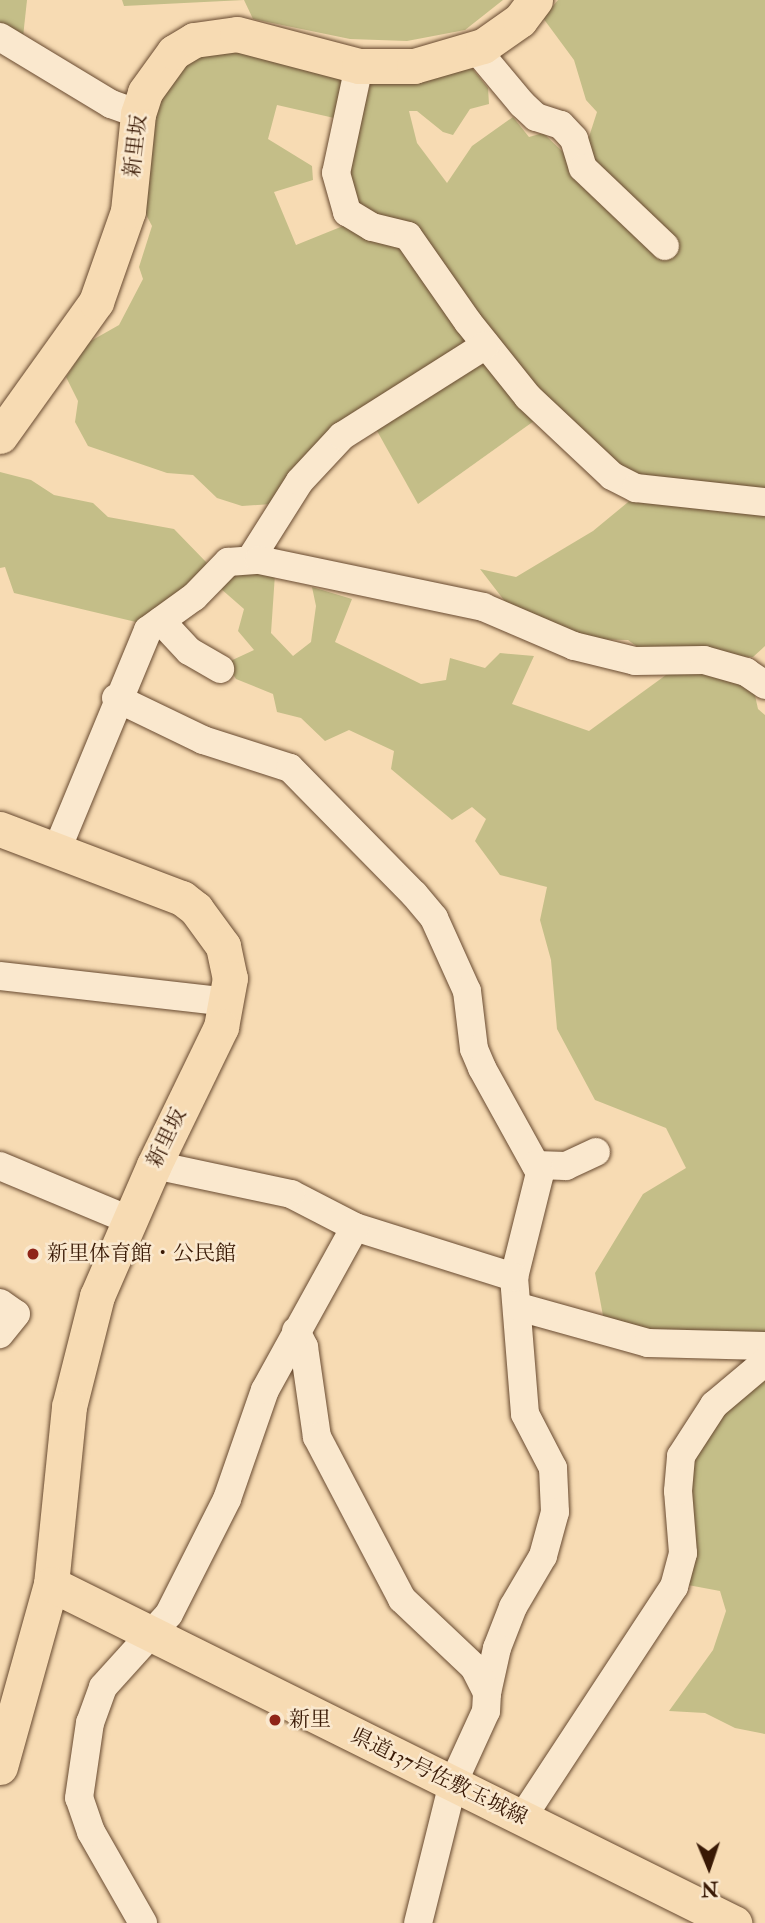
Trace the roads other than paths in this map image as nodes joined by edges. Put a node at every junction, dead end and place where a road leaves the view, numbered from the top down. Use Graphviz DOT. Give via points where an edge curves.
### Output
graph roads {
  1 [pos="535,0"];
  2 [pos="0,37"];
  3 [pos="476,49"];
  4 [pos="359,66"];
  5 [pos="138,114"];
  6 [pos="665,246"];
  7 [pos="486,345"];
  8 [pos="0,436"];
  9 [pos="765,502"];
  10 [pos="250,560"];
  11 [pos="161,621"];
  12 [pos="220,669"];
  13 [pos="765,685"];
  14 [pos="116,698"];
  15 [pos="0,829"];
  16 [pos="56,852"];
  17 [pos="0,976"];
  18 [pos="228,1002"];
  19 [pos="596,1153"];
  20 [pos="154,1165"];
  21 [pos="536,1165"];
  22 [pos="0,1166"];
  23 [pos="129,1220"];
  24 [pos="355,1227"];
  25 [pos="514,1277"];
  26 [pos="0,1303"];
  27 [pos="519,1307"];
  28 [pos="296,1331"];
  29 [pos="0,1334"];
  30 [pos="765,1346"];
  31 [pos="765,1362"];
  32 [pos="51,1584"];
  33 [pos="153,1636"];
  34 [pos="487,1693"];
  35 [pos="6,1724"];
  36 [pos="0,1767"];
  37 [pos="453,1783"];
  38 [pos="522,1818"];
  39 [pos="143,1923"];
  40 [pos="418,1923"];
  41 [pos="734,1923"];
  1 -- 3 [label="main road, 新里坂" via="505,34"];
  2 -- 5 [label="street" via="111,104"];
  3 -- 4 [label="main road, 新里坂" via="414,66"];
  3 -- 6 [label="street" via="536,117 561,125 574,139 583,168"];
  4 -- 5 [label="main road, 新里坂" via="282,43 214,34 174,52 145,92"];
  4 -- 7 [label="street" via="336,173 347,212 372,227 408,236"];
  5 -- 8 [label="main road, 新里坂" via="128,211 106,279 75,334"];
  7 -- 9 [label="street" via="528,397 612,475 636,488"];
  7 -- 10 [label="street" via="342,436 300,481"];
  10 -- 11 [label="street" via="228,562 194,597"];
  10 -- 13 [label="street" via="483,607 575,646 635,661 704,660 746,672"];
  11 -- 12 [label="street" via="189,651"];
  11 -- 14 [label="street" via="148,630"];
  14 -- 16 [label="street"];
  14 -- 21 [label="street" via="203,740 290,768 414,894 434,918 467,991 474,1049 482,1068"];
  15 -- 16 [label="main road, 新里坂"];
  16 -- 18 [label="main road, 新里坂" via="156,886 196,909 223,946 230,978"];
  17 -- 18 [label="street"];
  18 -- 20 [label="main road, 新里坂" via="221,1027"];
  19 -- 21 [label="street" via="566,1166"];
  20 -- 23 [label="main road, 新里坂"];
  20 -- 24 [label="street" via="291,1194"];
  21 -- 25 [label="street" via="540,1172 535,1203"];
  22 -- 23 [label="street"];
  23 -- 32 [label="main road, 新里坂" via="97,1296 74,1382"];
  24 -- 25 [label="street"];
  24 -- 28 [label="street"];
  25 -- 27 [label="street"];
  26 -- 29 [label="street" via="16,1314"];
  27 -- 30 [label="street" via="649,1343"];
  27 -- 34 [label="street" via="525,1414 553,1468 555,1512 543,1556 496,1647"];
  28 -- 33 [label="street" via="265,1390 227,1499 170,1614"];
  28 -- 34 [label="street" via="304,1347 317,1437 402,1599 474,1667"];
  31 -- 38 [label="street" via="714,1405 681,1455 678,1491 683,1553 674,1587"];
  32 -- 33 [label="main road, 県道137号佐敷玉城線"];
  32 -- 35 [label="main road"];
  33 -- 37 [label="main road, 県道137号佐敷玉城線"];
  33 -- 39 [label="street" via="103,1686 82,1760 79,1798 92,1832"];
  34 -- 37 [label="street" via="486,1711"];
  35 -- 36 [label="main road"];
  37 -- 38 [label="main road, 県道137号佐敷玉城線"];
  37 -- 40 [label="street"];
  38 -- 41 [label="main road, 県道137号佐敷玉城線"];
}
